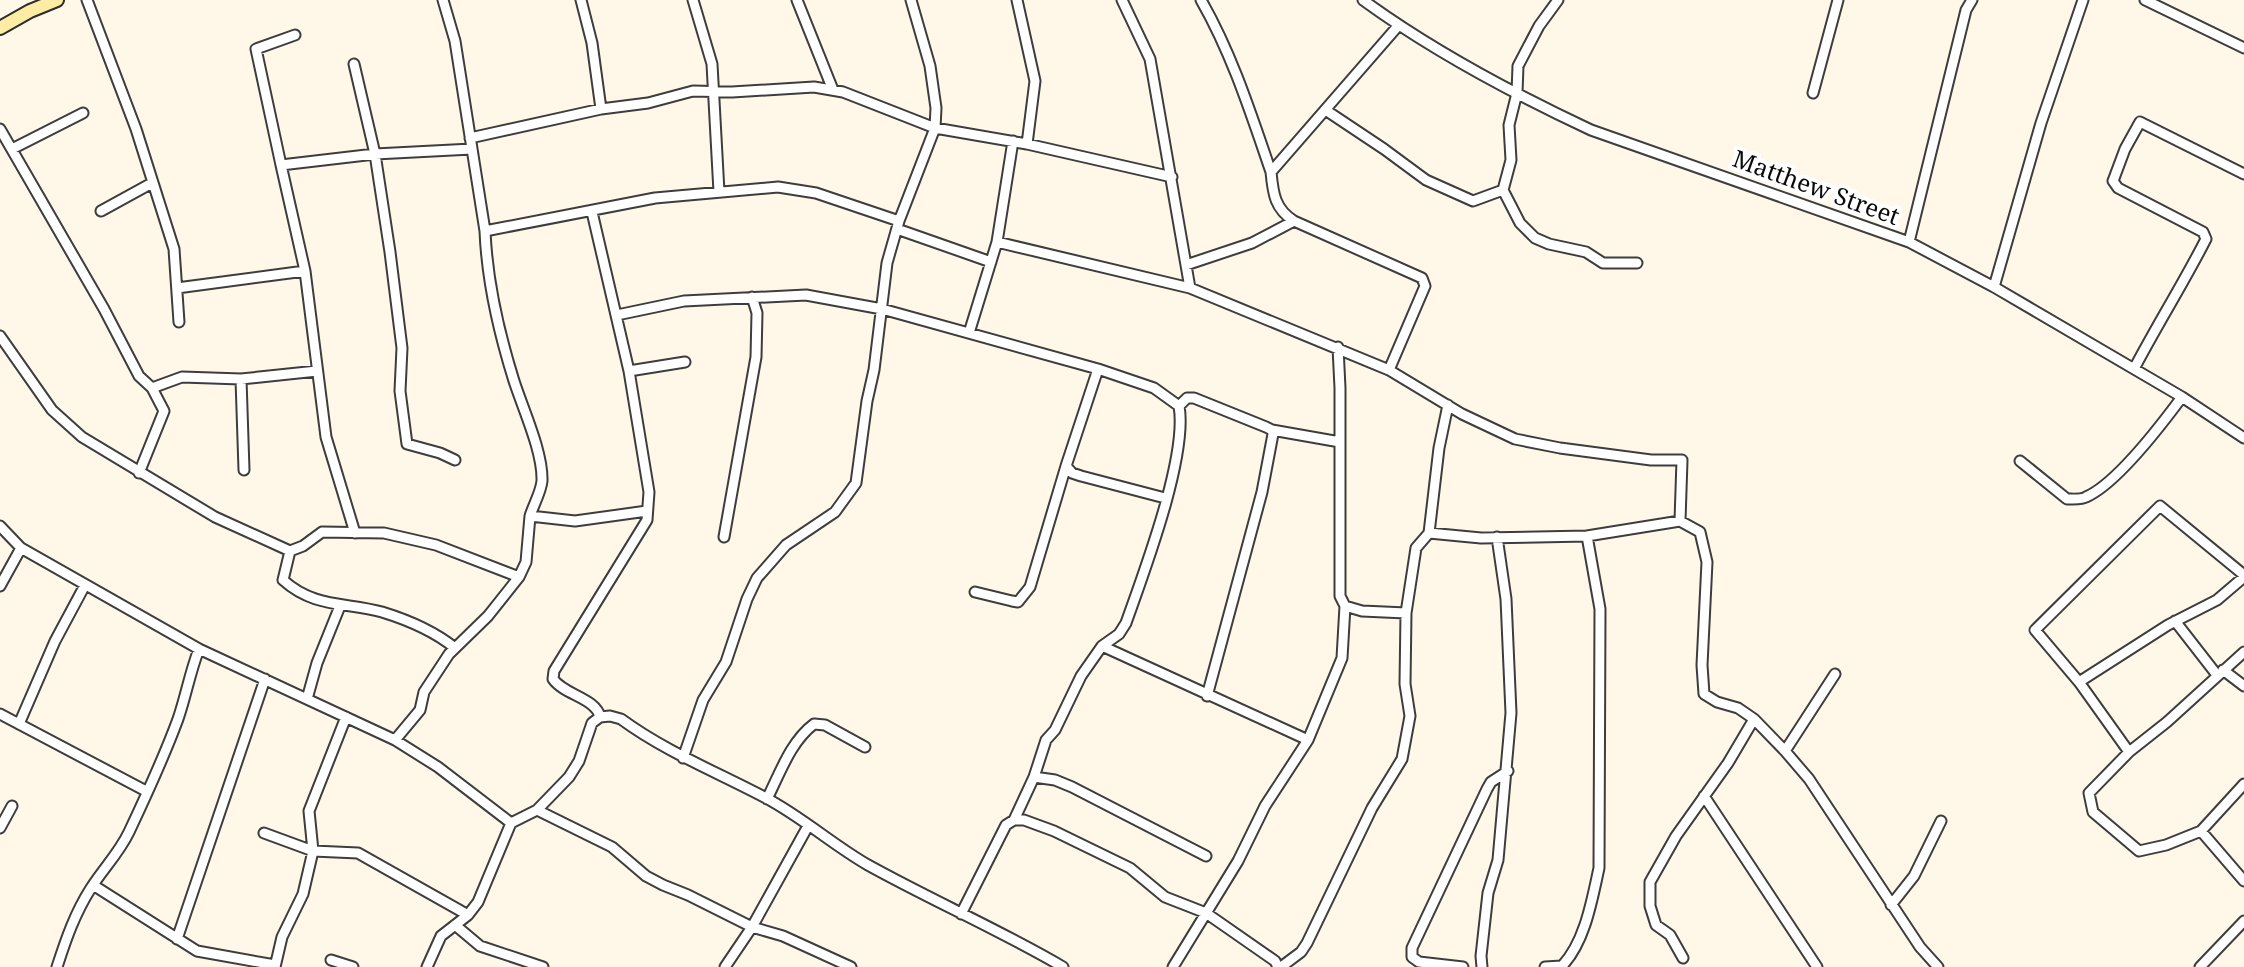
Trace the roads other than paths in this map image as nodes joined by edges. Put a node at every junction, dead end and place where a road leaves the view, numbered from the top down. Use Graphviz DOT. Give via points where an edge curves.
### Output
graph roads {
  1 [pos="57,0"];
  2 [pos="87,0"];
  3 [pos="443,0"];
  4 [pos="581,0"];
  5 [pos="693,0"];
  6 [pos="797,0"];
  7 [pos="911,0"];
  8 [pos="1017,0"];
  9 [pos="1122,0"];
  10 [pos="1201,0"];
  11 [pos="1363,0"];
  12 [pos="1558,0"];
  13 [pos="1838,0"];
  14 [pos="1972,0"];
  15 [pos="2083,0"];
  16 [pos="2145,0"];
  17 [pos="1398,26"];
  18 [pos="0,28"];
  19 [pos="295,35"];
  20 [pos="2244,48"];
  21 [pos="354,64"];
  22 [pos="833,90"];
  23 [pos="715,91"];
  24 [pos="1517,93"];
  25 [pos="1813,93"];
  26 [pos="601,109"];
  27 [pos="1327,111"];
  28 [pos="83,113"];
  29 [pos="935,128"];
  30 [pos="0,129"];
  31 [pos="470,138"];
  32 [pos="1013,141"];
  33 [pos="1027,144"];
  34 [pos="12,149"];
  35 [pos="472,149"];
  36 [pos="375,154"];
  37 [pos="281,165"];
  38 [pos="1271,172"];
  39 [pos="2244,174"];
  40 [pos="1172,177"];
  41 [pos="152,183"];
  42 [pos="1503,190"];
  43 [pos="719,192"];
  44 [pos="101,211"];
  45 [pos="592,212"];
  46 [pos="1294,221"];
  47 [pos="898,225"];
  48 [pos="485,231"];
  49 [pos="997,242"];
  50 [pos="1909,242"];
  51 [pos="991,262"];
  52 [pos="1637,263"];
  53 [pos="1186,265"];
  54 [pos="305,271"];
  55 [pos="1994,287"];
  56 [pos="177,288"];
  57 [pos="1190,288"];
  58 [pos="752,297"];
  59 [pos="882,309"];
  60 [pos="617,315"];
  61 [pos="179,322"];
  62 [pos="969,333"];
  63 [pos="1,342"];
  64 [pos="1338,347"];
  65 [pos="685,362"];
  66 [pos="1098,369"];
  67 [pos="2134,369"];
  68 [pos="1389,370"];
  69 [pos="317,371"];
  70 [pos="629,371"];
  71 [pos="241,379"];
  72 [pos="152,388"];
  73 [pos="2182,397"];
  74 [pos="1448,405"];
  75 [pos="1179,406"];
  76 [pos="1272,430"];
  77 [pos="2244,438"];
  78 [pos="1340,442"];
  79 [pos="455,460"];
  80 [pos="2020,461"];
  81 [pos="1066,466"];
  82 [pos="244,470"];
  83 [pos="139,473"];
  84 [pos="1165,498"];
  85 [pos="647,511"];
  86 [pos="530,516"];
  87 [pos="1680,521"];
  88 [pos="0,526"];
  89 [pos="355,533"];
  90 [pos="1429,533"];
  91 [pos="1587,536"];
  92 [pos="724,537"];
  93 [pos="1497,537"];
  94 [pos="21,548"];
  95 [pos="290,551"];
  96 [pos="2244,576"];
  97 [pos="519,577"];
  98 [pos="85,585"];
  99 [pos="0,586"];
  100 [pos="975,592"];
  101 [pos="340,606"];
  102 [pos="1345,606"];
  103 [pos="1406,613"];
  104 [pos="2175,621"];
  105 [pos="1102,646"];
  106 [pos="455,648"];
  107 [pos="199,649"];
  108 [pos="2244,652"];
  109 [pos="2220,672"];
  110 [pos="1835,674"];
  111 [pos="265,679"];
  112 [pos="2079,682"];
  113 [pos="2244,686"];
  114 [pos="1207,696"];
  115 [pos="307,699"];
  116 [pos="0,714"];
  117 [pos="346,717"];
  118 [pos="600,717"];
  119 [pos="1754,719"];
  120 [pos="19,724"];
  121 [pos="395,740"];
  122 [pos="1308,740"];
  123 [pos="865,747"];
  124 [pos="1785,751"];
  125 [pos="2129,752"];
  126 [pos="683,758"];
  127 [pos="1508,771"];
  128 [pos="1034,777"];
  129 [pos="2244,784"];
  130 [pos="146,791"];
  131 [pos="1704,796"];
  132 [pos="767,799"];
  133 [pos="12,806"];
  134 [pos="537,810"];
  135 [pos="1014,820"];
  136 [pos="1941,821"];
  137 [pos="511,823"];
  138 [pos="808,826"];
  139 [pos="0,828"];
  140 [pos="2201,831"];
  141 [pos="264,833"];
  142 [pos="313,851"];
  143 [pos="1206,856"];
  144 [pos="2244,881"];
  145 [pos="93,885"];
  146 [pos="1891,905"];
  147 [pos="1206,913"];
  148 [pos="961,914"];
  149 [pos="468,915"];
  150 [pos="2244,921"];
  151 [pos="455,925"];
  152 [pos="752,927"];
  153 [pos="177,939"];
  154 [pos="1412,957"];
  155 [pos="1683,958"];
  156 [pos="331,960"];
  157 [pos="275,966"];
  158 [pos="57,967"];
  159 [pos="353,967"];
  160 [pos="427,967"];
  161 [pos="543,967"];
  162 [pos="725,967"];
  163 [pos="851,967"];
  164 [pos="1063,967"];
  165 [pos="1173,967"];
  166 [pos="1279,967"];
  167 [pos="1403,967"];
  168 [pos="1463,967"];
  169 [pos="1482,967"];
  170 [pos="1545,967"];
  171 [pos="1817,967"];
  172 [pos="1938,967"];
  173 [pos="2200,967"];
  1 -- 18 [label="main road"];
  2 -- 41 [label="street"];
  3 -- 31 [label="street"];
  4 -- 26 [label="street"];
  5 -- 23 [label="street"];
  6 -- 22 [label="street"];
  7 -- 29 [label="street" via="930,66"];
  8 -- 33 [label="street" via="1035,81"];
  9 -- 40 [label="street" via="1150,59"];
  10 -- 38 [label="street" via="1239,79"];
  11 -- 17 [label="street, Matthew Street"];
  12 -- 24 [label="street" via="1518,66"];
  13 -- 25 [label="street"];
  14 -- 50 [label="street"];
  15 -- 55 [label="street"];
  16 -- 20 [label="street"];
  17 -- 24 [label="street, Matthew Street"];
  17 -- 27 [label="street"];
  19 -- 37 [label="street" via="256,49"];
  21 -- 36 [label="street"];
  22 -- 23 [label="street"];
  22 -- 29 [label="street"];
  23 -- 26 [label="street"];
  23 -- 43 [label="street"];
  24 -- 42 [label="street"];
  24 -- 50 [label="street, Matthew Street" via="1591,130"];
  26 -- 31 [label="street"];
  27 -- 38 [label="street"];
  27 -- 42 [label="street" via="1426,180 1473,201"];
  28 -- 34 [label="street"];
  29 -- 32 [label="street"];
  29 -- 47 [label="street"];
  30 -- 34 [label="street"];
  31 -- 35 [label="street"];
  32 -- 33 [label="street"];
  32 -- 49 [label="street"];
  33 -- 40 [label="street"];
  34 -- 72 [label="street" via="139,376"];
  35 -- 36 [label="street"];
  35 -- 48 [label="street"];
  36 -- 37 [label="street"];
  36 -- 79 [label="street" via="402,348 400,391 407,444"];
  37 -- 54 [label="street"];
  38 -- 46 [label="street" via="1282,213"];
  39 -- 67 [label="street" via="2140,122 2113,181 2203,232 2206,239"];
  40 -- 53 [label="street"];
  41 -- 44 [label="street"];
  41 -- 56 [label="street" via="174,249"];
  42 -- 52 [label="street" via="1520,223 1535,238 1586,252 1603,263"];
  43 -- 45 [label="street" via="655,198"];
  43 -- 47 [label="street" via="778,187 816,193"];
  45 -- 48 [label="street"];
  45 -- 60 [label="street"];
  46 -- 53 [label="street" via="1252,243"];
  46 -- 68 [label="street" via="1422,278 1425,286"];
  47 -- 51 [label="street"];
  47 -- 59 [label="street"];
  48 -- 86 [label="street" via="502,337 542,482"];
  49 -- 51 [label="street"];
  49 -- 57 [label="street"];
  50 -- 55 [label="street, Matthew Street"];
  51 -- 62 [label="street"];
  53 -- 57 [label="street"];
  54 -- 56 [label="street"];
  54 -- 69 [label="street"];
  55 -- 67 [label="street, Matthew Street"];
  56 -- 61 [label="street"];
  57 -- 64 [label="street"];
  58 -- 59 [label="street" via="806,295"];
  58 -- 60 [label="street" via="684,301"];
  58 -- 92 [label="street" via="756,357"];
  59 -- 62 [label="street"];
  59 -- 126 [label="street" via="856,483 835,512 786,545 757,578"];
  60 -- 70 [label="street"];
  62 -- 66 [label="street"];
  63 -- 83 [label="street" via="52,410 82,437"];
  64 -- 68 [label="street"];
  64 -- 78 [label="street"];
  65 -- 70 [label="street"];
  66 -- 75 [label="street" via="1154,388"];
  66 -- 81 [label="street"];
  67 -- 73 [label="street, Matthew Street"];
  68 -- 74 [label="street"];
  69 -- 71 [label="street"];
  69 -- 89 [label="street" via="326,437"];
  70 -- 85 [label="street" via="649,492"];
  71 -- 72 [label="street" via="182,377"];
  71 -- 82 [label="street"];
  72 -- 83 [label="street" via="164,411"];
  73 -- 77 [label="street, Matthew Street"];
  73 -- 80 [label="street" via="2118,473 2085,498 2067,499"];
  74 -- 87 [label="street" via="1515,439 1682,460"];
  74 -- 90 [label="street"];
  75 -- 76 [label="street" via="1194,398"];
  75 -- 84 [label="street" via="1180,429"];
  76 -- 78 [label="street"];
  76 -- 114 [label="street" via="1262,492"];
  78 -- 102 [label="street" via="1340,596"];
  81 -- 84 [label="street" via="1081,476"];
  81 -- 100 [label="street" via="1036,571 1023,597 1018,602"];
  83 -- 95 [label="street" via="215,517"];
  84 -- 105 [label="street" via="1126,623"];
  85 -- 86 [label="street" via="575,521"];
  85 -- 118 [label="street" via="647,520 554,671 555,683 593,705"];
  86 -- 97 [label="street" via="526,562"];
  87 -- 91 [label="street"];
  87 -- 119 [label="street" via="1700,532 1707,562 1704,694"];
  88 -- 94 [label="street"];
  89 -- 95 [label="street" via="322,532"];
  89 -- 97 [label="street" via="384,533 436,545"];
  90 -- 93 [label="street"];
  90 -- 103 [label="street" via="1416,548"];
  91 -- 93 [label="street"];
  91 -- 170 [label="street" via="1600,609 1599,868 1572,956 1562,966"];
  93 -- 127 [label="street" via="1506,599"];
  94 -- 98 [label="street"];
  94 -- 99 [label="street"];
  95 -- 101 [label="street" via="283,580 297,592"];
  96 -- 104 [label="street" via="2217,600"];
  96 -- 112 [label="street" via="2160,506 2035,630"];
  97 -- 106 [label="street"];
  98 -- 107 [label="street"];
  98 -- 120 [label="street"];
  101 -- 106 [label="street" via="381,612 438,634"];
  101 -- 115 [label="street"];
  102 -- 103 [label="street"];
  102 -- 122 [label="street" via="1342,658"];
  103 -- 166 [label="street" via="1404,672 1410,716 1402,759 1372,808 1307,943"];
  104 -- 109 [label="street"];
  104 -- 112 [label="street"];
  105 -- 114 [label="street"];
  105 -- 128 [label="street" via="1046,740"];
  106 -- 121 [label="street" via="434,673 418,714"];
  107 -- 111 [label="street"];
  107 -- 130 [label="street" via="178,718"];
  108 -- 109 [label="street"];
  109 -- 113 [label="street"];
  109 -- 125 [label="street"];
  110 -- 124 [label="street"];
  111 -- 115 [label="street"];
  111 -- 153 [label="street"];
  112 -- 125 [label="street"];
  114 -- 122 [label="street"];
  115 -- 117 [label="street"];
  116 -- 120 [label="street"];
  117 -- 121 [label="street"];
  117 -- 142 [label="street" via="309,811"];
  118 -- 126 [label="street" via="621,719"];
  118 -- 134 [label="street" via="592,723 569,777"];
  119 -- 124 [label="street"];
  119 -- 131 [label="street"];
  120 -- 130 [label="street"];
  121 -- 137 [label="street"];
  122 -- 147 [label="street"];
  123 -- 132 [label="street" via="814,724 790,753"];
  124 -- 146 [label="street"];
  125 -- 140 [label="street" via="2089,793 2093,812 2139,851"];
  126 -- 132 [label="street"];
  127 -- 154 [label="street" via="1487,789 1416,938"];
  127 -- 169 [label="street"];
  128 -- 135 [label="street"];
  128 -- 143 [label="street" via="1072,787"];
  129 -- 140 [label="street"];
  130 -- 145 [label="street" via="128,835"];
  131 -- 155 [label="street" via="1650,882 1656,925 1670,935"];
  131 -- 171 [label="street"];
  132 -- 138 [label="street"];
  133 -- 139 [label="street"];
  134 -- 137 [label="street"];
  134 -- 152 [label="street" via="612,847 646,876"];
  135 -- 147 [label="street" via="1054,831 1130,868 1165,897"];
  135 -- 148 [label="street" via="1006,825"];
  136 -- 146 [label="street" via="1914,876"];
  137 -- 149 [label="street" via="488,882"];
  138 -- 148 [label="street"];
  138 -- 152 [label="street"];
  140 -- 144 [label="street"];
  141 -- 142 [label="street"];
  142 -- 149 [label="street" via="358,853"];
  142 -- 157 [label="street"];
  145 -- 153 [label="street"];
  145 -- 158 [label="street" via="69,928"];
  146 -- 172 [label="street"];
  147 -- 165 [label="street"];
  147 -- 166 [label="street"];
  148 -- 164 [label="street"];
  149 -- 151 [label="street"];
  150 -- 173 [label="street"];
  151 -- 160 [label="street" via="441,936"];
  151 -- 161 [label="street" via="480,946"];
  152 -- 162 [label="street"];
  152 -- 163 [label="street"];
  153 -- 157 [label="street" via="197,951"];
  154 -- 167 [label="street"];
  154 -- 168 [label="street"];
  156 -- 159 [label="street"];
}
